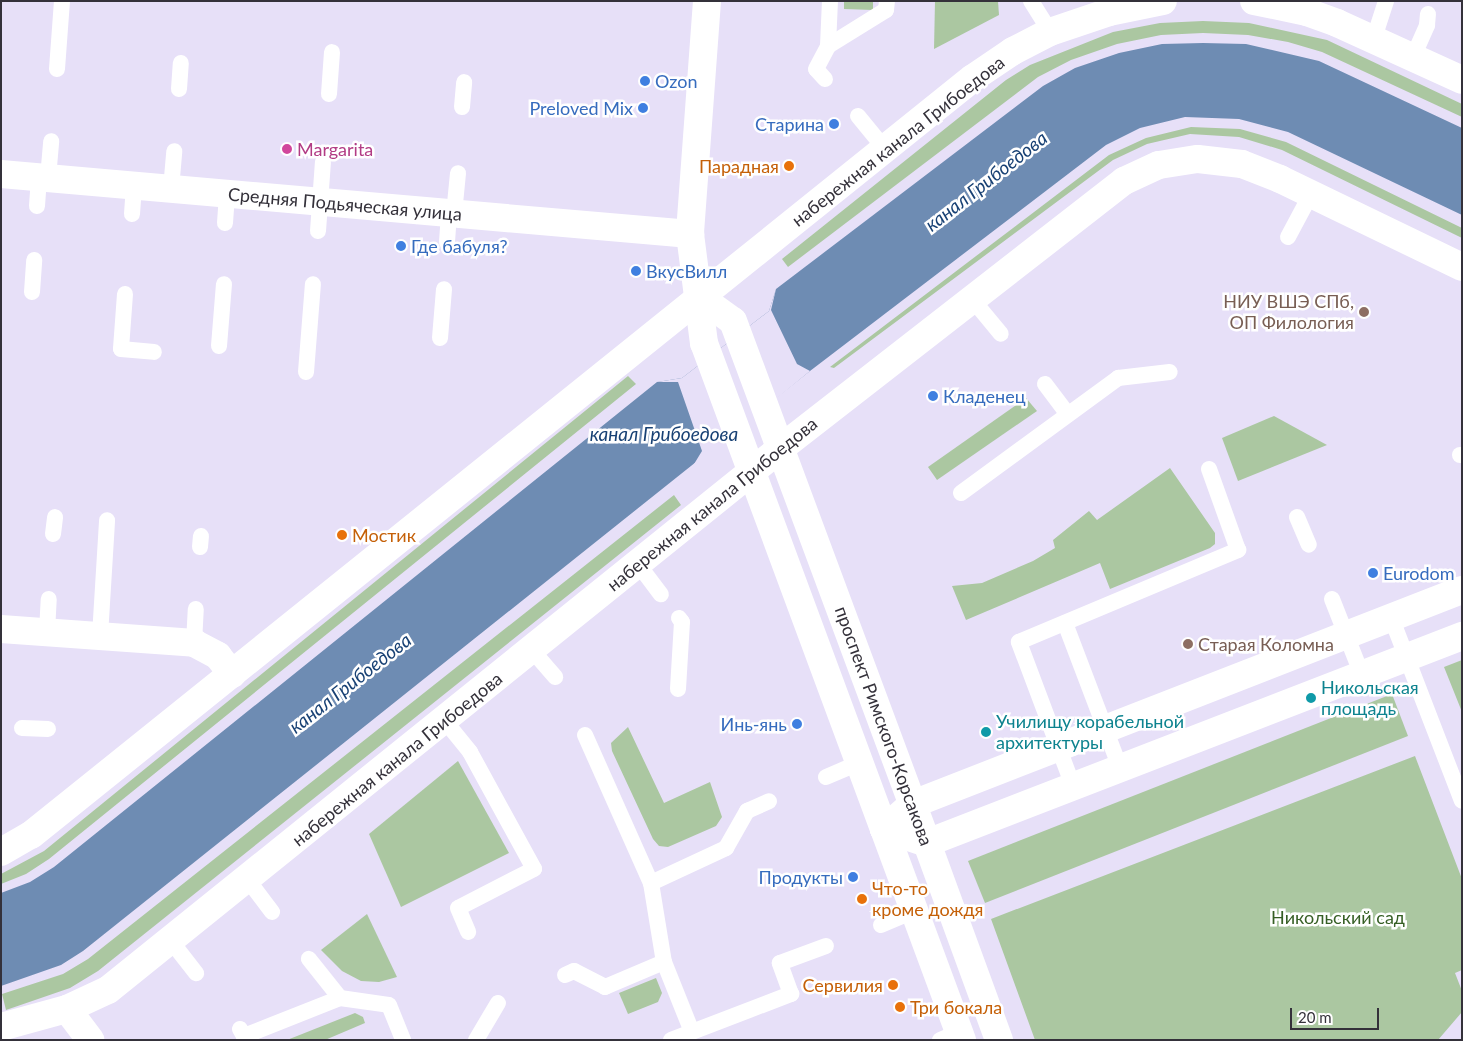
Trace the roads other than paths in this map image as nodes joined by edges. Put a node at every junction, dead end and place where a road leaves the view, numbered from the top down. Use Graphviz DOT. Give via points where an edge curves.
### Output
graph roads {
  1 [pos="62,1"];
  2 [pos="707,1"];
  3 [pos="830,1"];
  4 [pos="887,1"];
  5 [pos="1031,1"];
  6 [pos="1163,1"];
  7 [pos="1254,1"];
  8 [pos="1386,1"];
  9 [pos="1108,7"];
  10 [pos="1308,7"];
  11 [pos="1428,14"];
  12 [pos="1050,32"];
  13 [pos="1374,38"];
  14 [pos="828,46"];
  15 [pos="332,52"];
  16 [pos="1413,57"];
  17 [pos="181,62"];
  18 [pos="57,69"];
  19 [pos="825,79"];
  20 [pos="1462,80"];
  21 [pos="464,82"];
  22 [pos="179,88"];
  23 [pos="329,94"];
  24 [pos="462,107"];
  25 [pos="858,116"];
  26 [pos="51,141"];
  27 [pos="885,149"];
  28 [pos="174,151"];
  29 [pos="323,162"];
  30 [pos="458,173"];
  31 [pos="1,174"];
  32 [pos="43,178"];
  33 [pos="134,186"];
  34 [pos="171,189"];
  35 [pos="227,194"];
  36 [pos="1311,194"];
  37 [pos="320,202"];
  38 [pos="37,206"];
  39 [pos="452,213"];
  40 [pos="132,214"];
  41 [pos="225,222"];
  42 [pos="318,231"];
  43 [pos="690,234"];
  44 [pos="1288,237"];
  45 [pos="447,242"];
  46 [pos="34,260"];
  47 [pos="1462,267"];
  48 [pos="224,284"];
  49 [pos="313,284"];
  50 [pos="444,289"];
  51 [pos="32,292"];
  52 [pos="125,294"];
  53 [pos="701,298"];
  54 [pos="972,299"];
  55 [pos="1001,334"];
  56 [pos="440,338"];
  57 [pos="220,346"];
  58 [pos="154,352"];
  59 [pos="306,372"];
  60 [pos="1170,372"];
  61 [pos="1045,384"];
  62 [pos="1068,414"];
  63 [pos="781,448"];
  64 [pos="1209,469"];
  65 [pos="752,472"];
  66 [pos="961,493"];
  67 [pos="55,517"];
  68 [pos="1297,517"];
  69 [pos="107,520"];
  70 [pos="53,534"];
  71 [pos="1308,545"];
  72 [pos="638,564"];
  73 [pos="1462,590"];
  74 [pos="662,594"];
  75 [pos="49,599"];
  76 [pos="1332,599"];
  77 [pos="196,609"];
  78 [pos="1391,617"];
  79 [pos="679,618"];
  80 [pos="1065,623"];
  81 [pos="1,629"];
  82 [pos="47,632"];
  83 [pos="1346,635"];
  84 [pos="100,636"];
  85 [pos="1462,636"];
  86 [pos="194,643"];
  87 [pos="532,649"];
  88 [pos="1406,657"];
  89 [pos="232,674"];
  90 [pos="1362,675"];
  91 [pos="555,677"];
  92 [pos="678,689"];
  93 [pos="445,722"];
  94 [pos="22,728"];
  95 [pos="1104,728"];
  96 [pos="48,729"];
  97 [pos="585,734"];
  98 [pos="1057,746"];
  99 [pos="859,762"];
  100 [pos="1120,768"];
  101 [pos="826,777"];
  102 [pos="1073,786"];
  103 [pos="769,801"];
  104 [pos="1462,802"];
  105 [pos="913,804"];
  106 [pos="884,829"];
  107 [pos="927,843"];
  108 [pos="1,852"];
  109 [pos="248,880"];
  110 [pos="651,883"];
  111 [pos="914,911"];
  112 [pos="272,912"];
  113 [pos="881,924"];
  114 [pos="468,932"];
  115 [pos="171,942"];
  116 [pos="826,946"];
  117 [pos="309,959"];
  118 [pos="664,962"];
  119 [pos="196,973"];
  120 [pos="565,975"];
  121 [pos="340,998"];
  122 [pos="499,999"];
  123 [pos="68,1009"];
  124 [pos="1,1027"];
  125 [pos="240,1030"];
  126 [pos="692,1032"];
  127 [pos="954,1037"];
  128 [pos="70,1040"];
  129 [pos="90,1040"];
  130 [pos="403,1040"];
  131 [pos="476,1040"];
  132 [pos="671,1040"];
  133 [pos="999,1040"];
  1 -- 18 [label="lane"];
  2 -- 43 [label="street"];
  3 -- 14 [label="lane"];
  4 -- 14 [label="lane" via="886,10"];
  5 -- 12 [label="lane"];
  6 -- 9 [label="street, набережная канала Грибоедова"];
  7 -- 10 [label="street"];
  8 -- 13 [label="lane"];
  9 -- 12 [label="street, набережная канала Грибоедова"];
  10 -- 13 [label="street"];
  11 -- 16 [label="lane" via="1427,25"];
  12 -- 27 [label="street, набережная канала Грибоедова" via="1013,51 973,78"];
  13 -- 16 [label="street"];
  14 -- 19 [label="lane" via="816,69"];
  15 -- 23 [label="lane"];
  16 -- 20 [label="street"];
  17 -- 22 [label="lane"];
  21 -- 24 [label="lane"];
  25 -- 27 [label="lane"];
  26 -- 32 [label="lane"];
  27 -- 53 [label="street, набережная канала Грибоедова"];
  28 -- 34 [label="lane"];
  29 -- 37 [label="lane"];
  30 -- 39 [label="lane"];
  31 -- 32 [label="street, Средняя Подьяческая улица"];
  32 -- 33 [label="street, Средняя Подьяческая улица"];
  32 -- 38 [label="lane"];
  33 -- 34 [label="street, Средняя Подьяческая улица"];
  33 -- 40 [label="lane"];
  34 -- 35 [label="street, Средняя Подьяческая улица"];
  35 -- 37 [label="street, Средняя Подьяческая улица"];
  35 -- 41 [label="lane"];
  36 -- 44 [label="lane"];
  36 -- 47 [label="street, набережная канала Грибоедова"];
  36 -- 54 [label="street, набережная канала Грибоедова" via="1242,164 1198,159 1159,165 1124,181"];
  37 -- 39 [label="street, Средняя Подьяческая улица"];
  37 -- 42 [label="lane"];
  39 -- 43 [label="street, Средняя Подьяческая улица"];
  39 -- 45 [label="lane"];
  43 -- 53 [label="street"];
  46 -- 51 [label="lane"];
  48 -- 57 [label="lane"];
  49 -- 59 [label="lane"];
  50 -- 56 [label="lane"];
  52 -- 58 [label="lane" via="121,349"];
  53 -- 63 [label="street, проспект Римского-Корсакова" via="733,321"];
  53 -- 65 [label="street, проспект Римского-Корсакова" via="704,343"];
  53 -- 89 [label="street, набережная канала Грибоедова"];
  54 -- 55 [label="lane"];
  54 -- 63 [label="street, набережная канала Грибоедова"];
  60 -- 62 [label="lane" via="1118,378"];
  61 -- 62 [label="lane"];
  62 -- 66 [label="lane"];
  63 -- 65 [label="street, набережная канала Грибоедова"];
  63 -- 105 [label="street, проспект Римского-Корсакова"];
  64 -- 80 [label="lane" via="1238,550"];
  65 -- 72 [label="street, набережная канала Грибоедова"];
  65 -- 99 [label="street, проспект Римского-Корсакова"];
  67 -- 70 [label="lane"];
  68 -- 71 [label="lane"];
  69 -- 84 [label="lane"];
  72 -- 74 [label="lane"];
  72 -- 87 [label="street, набережная канала Грибоедова"];
  73 -- 78 [label="street"];
  75 -- 82 [label="lane"];
  76 -- 83 [label="lane"];
  77 -- 86 [label="lane"];
  78 -- 83 [label="street"];
  78 -- 88 [label="lane"];
  79 -- 92 [label="lane" via="682,622"];
  80 -- 95 [label="lane"];
  80 -- 98 [label="lane" via="1018,642"];
  81 -- 82 [label="street"];
  82 -- 84 [label="street"];
  83 -- 90 [label="lane"];
  83 -- 95 [label="street"];
  84 -- 86 [label="street"];
  85 -- 88 [label="street"];
  86 -- 89 [label="street" via="218,656"];
  87 -- 91 [label="lane"];
  87 -- 93 [label="street, набережная канала Грибоедова"];
  88 -- 90 [label="street"];
  88 -- 104 [label="lane"];
  89 -- 108 [label="street, набережная канала Грибоедова" via="31,834"];
  90 -- 100 [label="street"];
  93 -- 109 [label="street, набережная канала Грибоедова"];
  93 -- 114 [label="lane" via="470,752 534,869 458,908"];
  94 -- 96 [label="lane"];
  95 -- 98 [label="street"];
  95 -- 100 [label="lane"];
  97 -- 110 [label="lane"];
  98 -- 102 [label="lane"];
  98 -- 105 [label="street"];
  99 -- 101 [label="lane"];
  99 -- 106 [label="street, проспект Римского-Корсакова"];
  100 -- 102 [label="street"];
  102 -- 107 [label="street"];
  103 -- 110 [label="lane" via="747,810 726,848"];
  105 -- 106 [label="street"];
  105 -- 107 [label="street, проспект Римского-Корсакова"];
  106 -- 107 [label="street"];
  106 -- 111 [label="street, проспект Римского-Корсакова"];
  107 -- 133 [label="street, проспект Римского-Корсакова"];
  109 -- 112 [label="lane"];
  109 -- 115 [label="street, набережная канала Грибоедова"];
  110 -- 118 [label="lane"];
  111 -- 113 [label="lane"];
  111 -- 127 [label="street, проспект Римского-Корсакова"];
  115 -- 119 [label="lane"];
  115 -- 123 [label="street, набережная канала Грибоедова" via="108,990"];
  116 -- 126 [label="lane" via="780,964 791,994"];
  117 -- 121 [label="lane"];
  118 -- 120 [label="lane" via="605,987 574,971"];
  118 -- 126 [label="lane"];
  121 -- 125 [label="lane" via="244,1036"];
  121 -- 130 [label="lane" via="389,1005"];
  122 -- 131 [label="lane"];
  123 -- 124 [label="street, набережная канала Грибоедова"];
  123 -- 128 [label="street"];
  123 -- 129 [label="street"];
  126 -- 132 [label="lane"];
}
